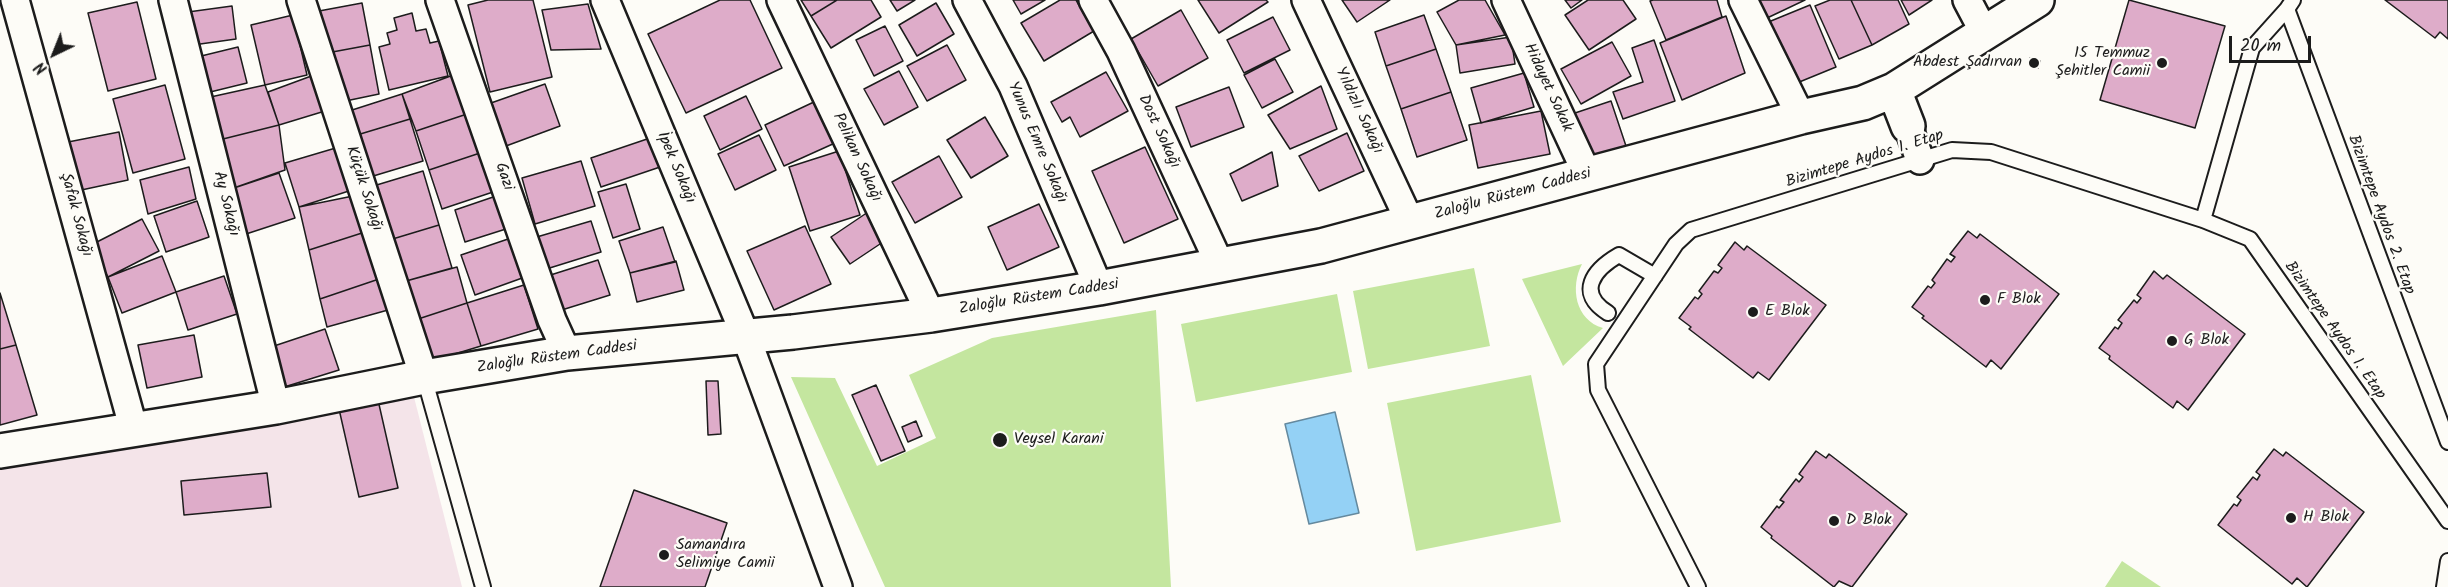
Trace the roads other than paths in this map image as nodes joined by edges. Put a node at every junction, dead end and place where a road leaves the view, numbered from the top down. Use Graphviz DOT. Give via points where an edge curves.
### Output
graph roads {
  1 [pos="15,0"];
  2 [pos="173,0"];
  3 [pos="301,0"];
  4 [pos="440,0"];
  5 [pos="605,0"];
  6 [pos="782,0"];
  7 [pos="968,0"];
  8 [pos="1094,0"];
  9 [pos="1306,0"];
  10 [pos="1506,0"];
  11 [pos="1743,0"];
  12 [pos="1967,0"];
  13 [pos="2037,0"];
  14 [pos="2290,5"];
  15 [pos="1985,34"];
  16 [pos="1894,90"];
  17 [pos="1801,117"];
  18 [pos="1908,126"];
  19 [pos="1920,160"];
  20 [pos="1588,176"];
  21 [pos="2203,220"];
  22 [pos="1410,222"];
  23 [pos="1220,265"];
  24 [pos="1655,276"];
  25 [pos="1099,288"];
  26 [pos="1608,313"];
  27 [pos="931,315"];
  28 [pos="746,337"];
  29 [pos="567,353"];
  30 [pos="424,377"];
  31 [pos="276,407"];
  32 [pos="134,430"];
  33 [pos="2448,442"];
  34 [pos="0,451"];
  35 [pos="2448,521"];
  36 [pos="2448,561"];
  37 [pos="483,587"];
  38 [pos="838,587"];
  39 [pos="1698,587"];
  40 [pos="2444,587"];
  1 -- 32 [label="street, Şafak Sokağı"];
  2 -- 31 [label="street, Ay Sokağı"];
  3 -- 30 [label="street, Küçük Sokağı"];
  4 -- 29 [label="street, Gazi"];
  5 -- 28 [label="street, İpek Sokağı"];
  6 -- 27 [label="street, Pelikan Sokağı"];
  7 -- 25 [label="street, Yunus Emre Sokağı" via="1013,86"];
  8 -- 23 [label="street, Dost Sokağı"];
  9 -- 22 [label="street, Yıldızlı Sokağı"];
  10 -- 20 [label="street, Hidayet Sokak"];
  11 -- 17 [label="street"];
  12 -- 15 [label="street"];
  13 -- 15 [label="street, Zaloğlu Rüstem Caddesi"];
  14 -- 21 [label="lane" via="2252,48"];
  14 -- 33 [label="lane, Bizimtepe Aydos 2. Etap"];
  15 -- 16 [label="street, Zaloğlu Rüstem Caddesi"];
  16 -- 17 [label="street, Zaloğlu Rüstem Caddesi" via="1863,103"];
  16 -- 18 [label="street"];
  17 -- 20 [label="street, Zaloğlu Rüstem Caddesi"];
  18 -- 19 [label="street"];
  19 -- 21 [label="lane, Bizimtepe Aydos 1. Etap" via="1952,150 1991,152"];
  19 -- 24 [label="lane, Bizimtepe Aydos 1. Etap" via="1691,230 1676,244"];
  20 -- 22 [label="street, Zaloğlu Rüstem Caddesi"];
  21 -- 35 [label="lane, Bizimtepe Aydos 1. Etap" via="2250,239"];
  22 -- 23 [label="street, Zaloğlu Rüstem Caddesi" via="1321,246"];
  23 -- 25 [label="street, Zaloğlu Rüstem Caddesi"];
  24 -- 26 [label="lane" via="1619,255 1603,264 1593,278 1591,294 1597,306"];
  24 -- 39 [label="lane, Bizimtepe Aydos 1. Etap" via="1596,364 1598,390"];
  25 -- 27 [label="street, Zaloğlu Rüstem Caddesi"];
  27 -- 28 [label="street, Zaloğlu Rüstem Caddesi"];
  28 -- 29 [label="street, Zaloğlu Rüstem Caddesi"];
  28 -- 38 [label="street, İpek Sokağı"];
  29 -- 30 [label="street, Zaloğlu Rüstem Caddesi"];
  30 -- 31 [label="street, Zaloğlu Rüstem Caddesi"];
  30 -- 37 [label="lane"];
  31 -- 32 [label="street, Zaloğlu Rüstem Caddesi"];
  32 -- 34 [label="street, Zaloğlu Rüstem Caddesi"];
  36 -- 40 [label="lane"];
}
